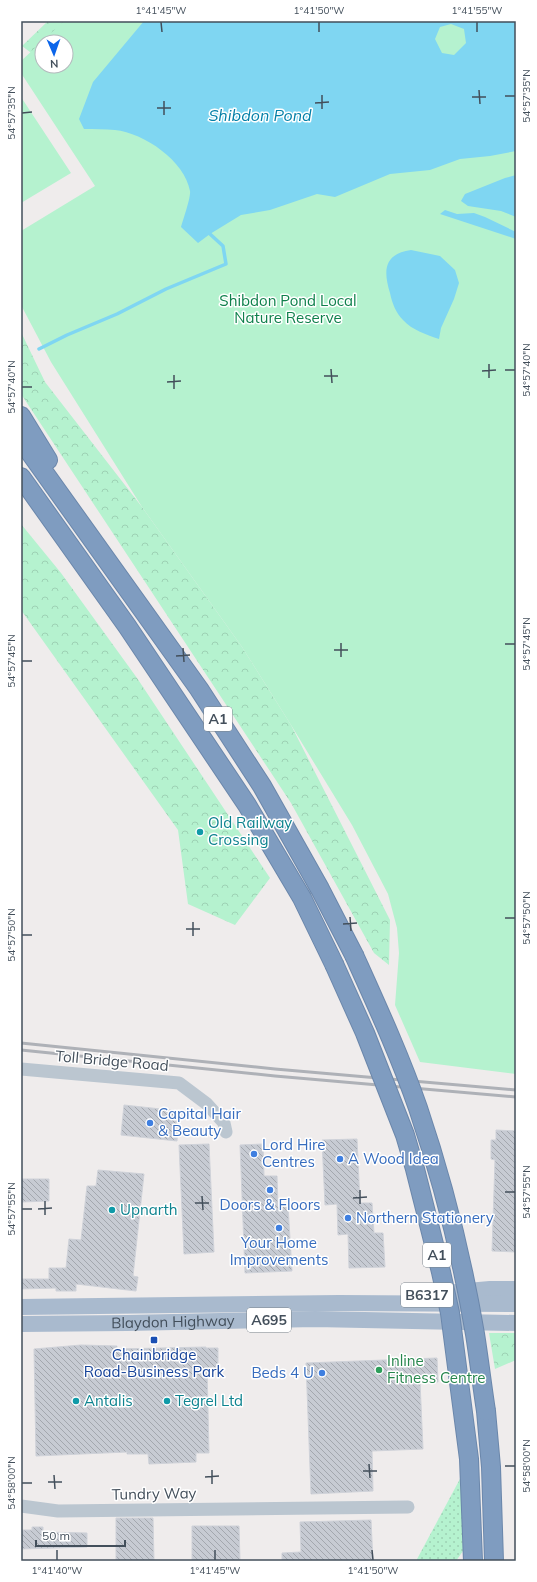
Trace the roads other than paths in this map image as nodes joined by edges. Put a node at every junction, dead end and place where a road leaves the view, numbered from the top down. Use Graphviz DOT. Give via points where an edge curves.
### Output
graph roads {
  1 [pos="21,416"];
  2 [pos="21,440"];
  3 [pos="21,477"];
  4 [pos="21,496"];
  5 [pos="61,497"];
  6 [pos="71,549"];
  7 [pos="21,1069"];
  8 [pos="226,1132"];
  9 [pos="516,1289"];
  10 [pos="339,1303"];
  11 [pos="516,1304"];
  12 [pos="21,1307"];
  13 [pos="516,1323"];
  14 [pos="21,1324"];
  15 [pos="21,1506"];
  16 [pos="408,1507"];
  17 [pos="473,1561"];
  18 [pos="494,1561"];
  1 -- 5 [label="highway" via="47,458"];
  2 -- 5 [label="highway, A1"];
  3 -- 6 [label="highway, A1"];
  4 -- 6 [label="highway"];
  5 -- 18 [label="highway, A1, bridge" via="199,689 262,786 354,955 390,1035 418,1108 441,1182 460,1258 475,1334 486,1411 491,1467"];
  6 -- 17 [label="highway, A1, bridge" via="127,626 247,805 302,898 366,1033 405,1135 450,1313 468,1452"];
  7 -- 8 [label="street, Toll Bridge Road" via="179,1083 207,1104 224,1123"];
  9 -- 10 [label="main road, B6317" via="490,1289"];
  10 -- 11 [label="main road, Blaydon Highway / A695"];
  10 -- 12 [label="main road, Blaydon Highway / A695"];
  13 -- 14 [label="main road, Blaydon Highway / A695" via="315,1319"];
  15 -- 16 [label="street, Tundry Way" via="58,1511"];
}
